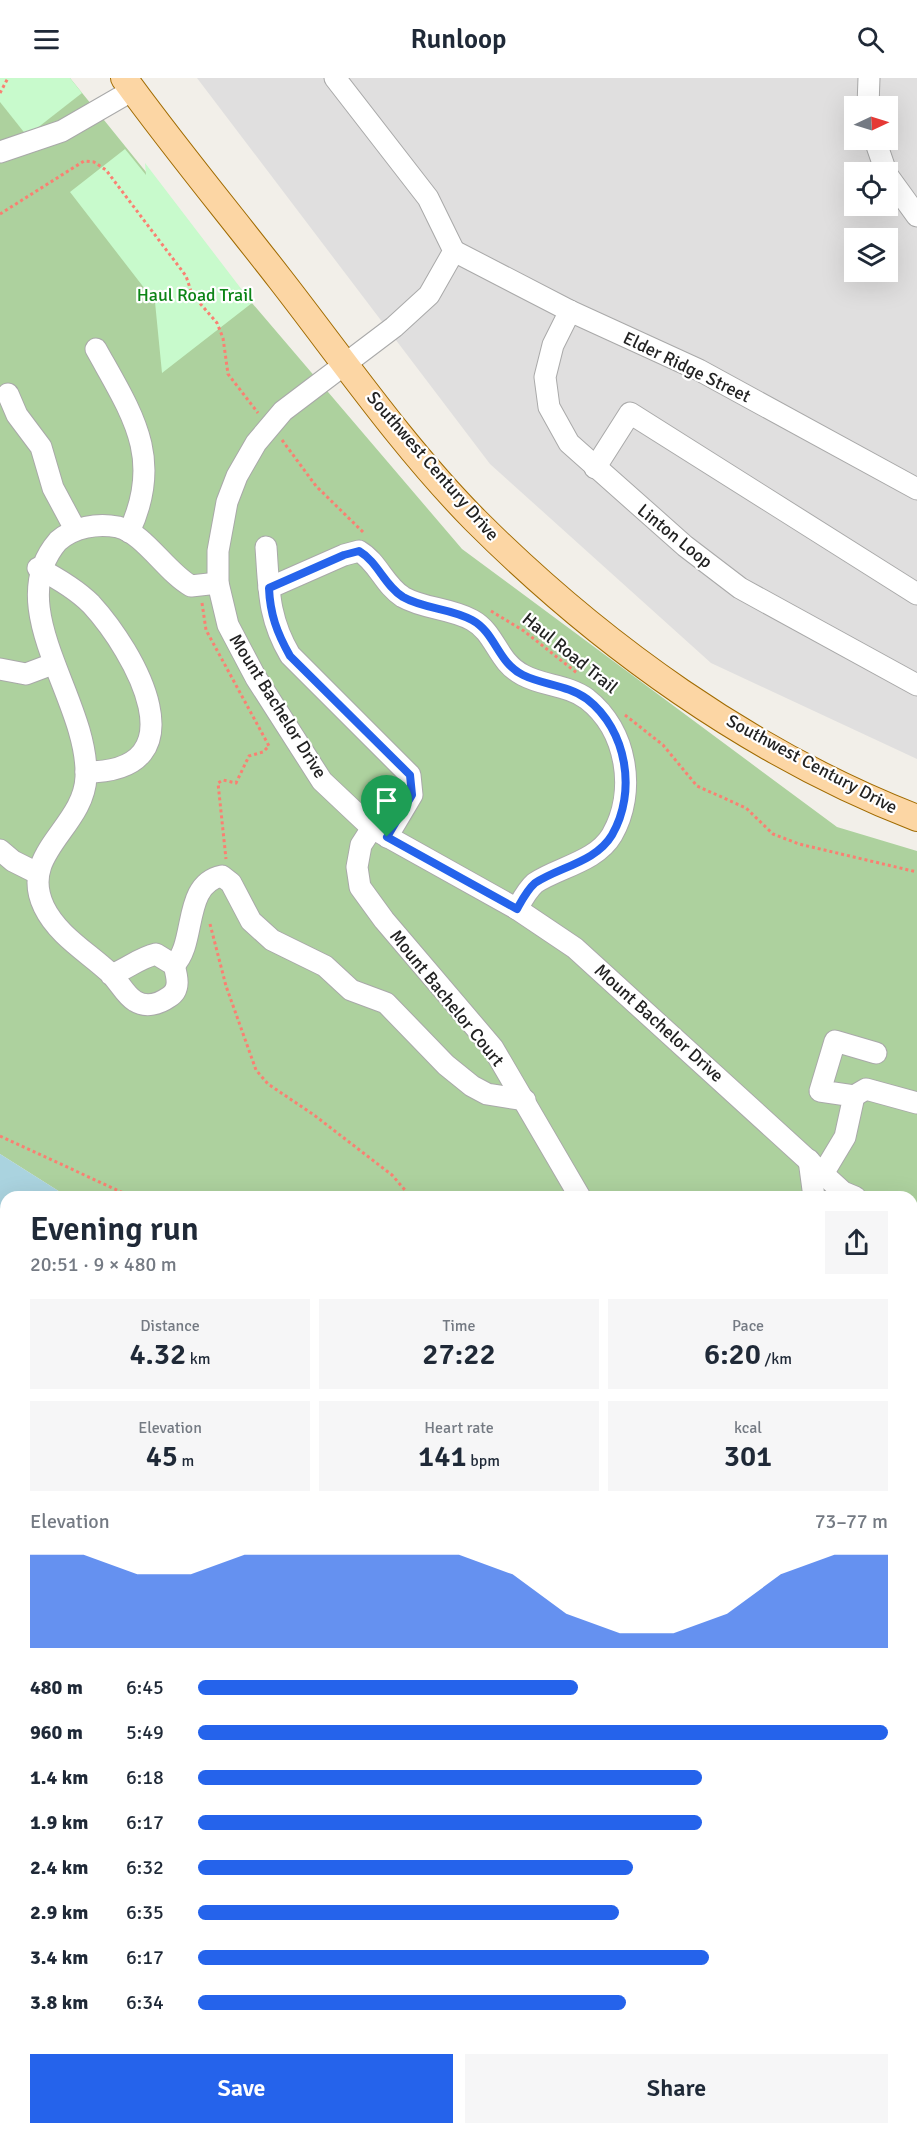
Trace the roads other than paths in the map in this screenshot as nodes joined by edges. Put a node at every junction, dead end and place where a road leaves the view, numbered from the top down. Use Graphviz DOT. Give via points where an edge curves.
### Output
graph roads {
  1 [pos="335,78"];
  2 [pos="869,78"];
  3 [pos="129,84"];
  4 [pos="868,96"];
  5 [pos="0,152"];
  6 [pos="898,189"];
  7 [pos="917,216"];
  8 [pos="454,251"];
  9 [pos="570,311"];
  10 [pos="96,350"];
  11 [pos="346,364"];
  12 [pos="8,394"];
  13 [pos="596,468"];
  14 [pos="917,489"];
  15 [pos="75,529"];
  16 [pos="129,532"];
  17 [pos="266,547"];
  18 [pos="38,568"];
  19 [pos="218,583"];
  20 [pos="269,588"];
  21 [pos="917,594"];
  22 [pos="50,665"];
  23 [pos="0,669"];
  24 [pos="917,685"];
  25 [pos="86,772"];
  26 [pos="917,818"];
  27 [pos="380,832"];
  28 [pos="0,850"];
  29 [pos="37,873"];
  30 [pos="517,909"];
  31 [pos="174,965"];
  32 [pos="111,975"];
  33 [pos="876,1053"];
  34 [pos="854,1096"];
  35 [pos="525,1100"];
  36 [pos="917,1103"];
  37 [pos="817,1166"];
  38 [pos="577,1191"];
  39 [pos="815,1191"];
  40 [pos="842,1191"];
  1 -- 8 [label="street" via="428,198"];
  2 -- 4 [label="street"];
  3 -- 5 [label="street" via="62,131"];
  3 -- 11 [label="main road, Southwest Century Drive"];
  6 -- 7 [label="street"];
  8 -- 9 [label="street, Elder Ridge Street"];
  8 -- 11 [label="street, Mount Bachelor Drive" via="429,295"];
  9 -- 13 [label="street, Linton Loop" via="553,345 545,377 549,406 569,443"];
  9 -- 14 [label="street, Elder Ridge Street" via="699,370"];
  10 -- 16 [label="street" via="135,426 144,456 146,485"];
  11 -- 19 [label="street, Mount Bachelor Drive" via="283,411 251,451 227,502 218,551"];
  11 -- 26 [label="main road, Southwest Century Drive" via="406,441 474,518 614,642 736,727 839,783"];
  12 -- 15 [label="street" via="17,415 41,447 53,488"];
  13 -- 21 [label="street" via="630,412"];
  13 -- 24 [label="street, Linton Loop" via="740,588"];
  15 -- 16 [label="street" via="118,527"];
  15 -- 18 [label="street" via="54,545"];
  16 -- 19 [label="street" via="183,582 191,586"];
  17 -- 20 [label="street, Mount Bachelor Court"];
  18 -- 22 [label="street" via="33,580 36,627"];
  18 -- 25 [label="street" via="91,604 134,663 149,697 152,729 148,745 138,757 120,769"];
  19 -- 27 [label="street, Mount Bachelor Drive" via="228,625 255,678 322,781"];
  20 -- 27 [label="street, Mount Bachelor Court" via="276,632 290,656 410,775 412,795"];
  20 -- 30 [label="street" via="359,551 401,596 472,620 489,634 504,661 524,676 558,685 587,699 610,724 626,777 624,802 611,837 592,854 535,884"];
  22 -- 23 [label="street" via="26,674"];
  22 -- 25 [label="street" via="79,727"];
  25 -- 29 [label="street" via="83,796 72,819 50,845"];
  27 -- 30 [label="street, Mount Bachelor Drive"];
  27 -- 35 [label="street, Mount Bachelor Court" via="361,845 357,867 360,887 493,1048"];
  28 -- 29 [label="street"];
  29 -- 32 [label="street" via="46,910 63,932"];
  30 -- 37 [label="street, Mount Bachelor Drive" via="575,948"];
  31 -- 32 [label="street" via="156,954"];
  31 -- 32 [label="street" via="177,986 173,995 150,1005 135,1001"];
  31 -- 35 [label="street" via="184,949 195,901 213,880 222,876 231,883 251,921 272,939 325,966 351,990 387,1003 446,1065 472,1086 487,1094"];
  33 -- 34 [label="street" via="835,1041 820,1091"];
  34 -- 36 [label="street" via="866,1089"];
  34 -- 37 [label="street" via="845,1137"];
  35 -- 38 [label="street, Mount Bachelor Court"];
  37 -- 39 [label="street"];
  37 -- 40 [label="street, Mount Bachelor Drive"];
}
